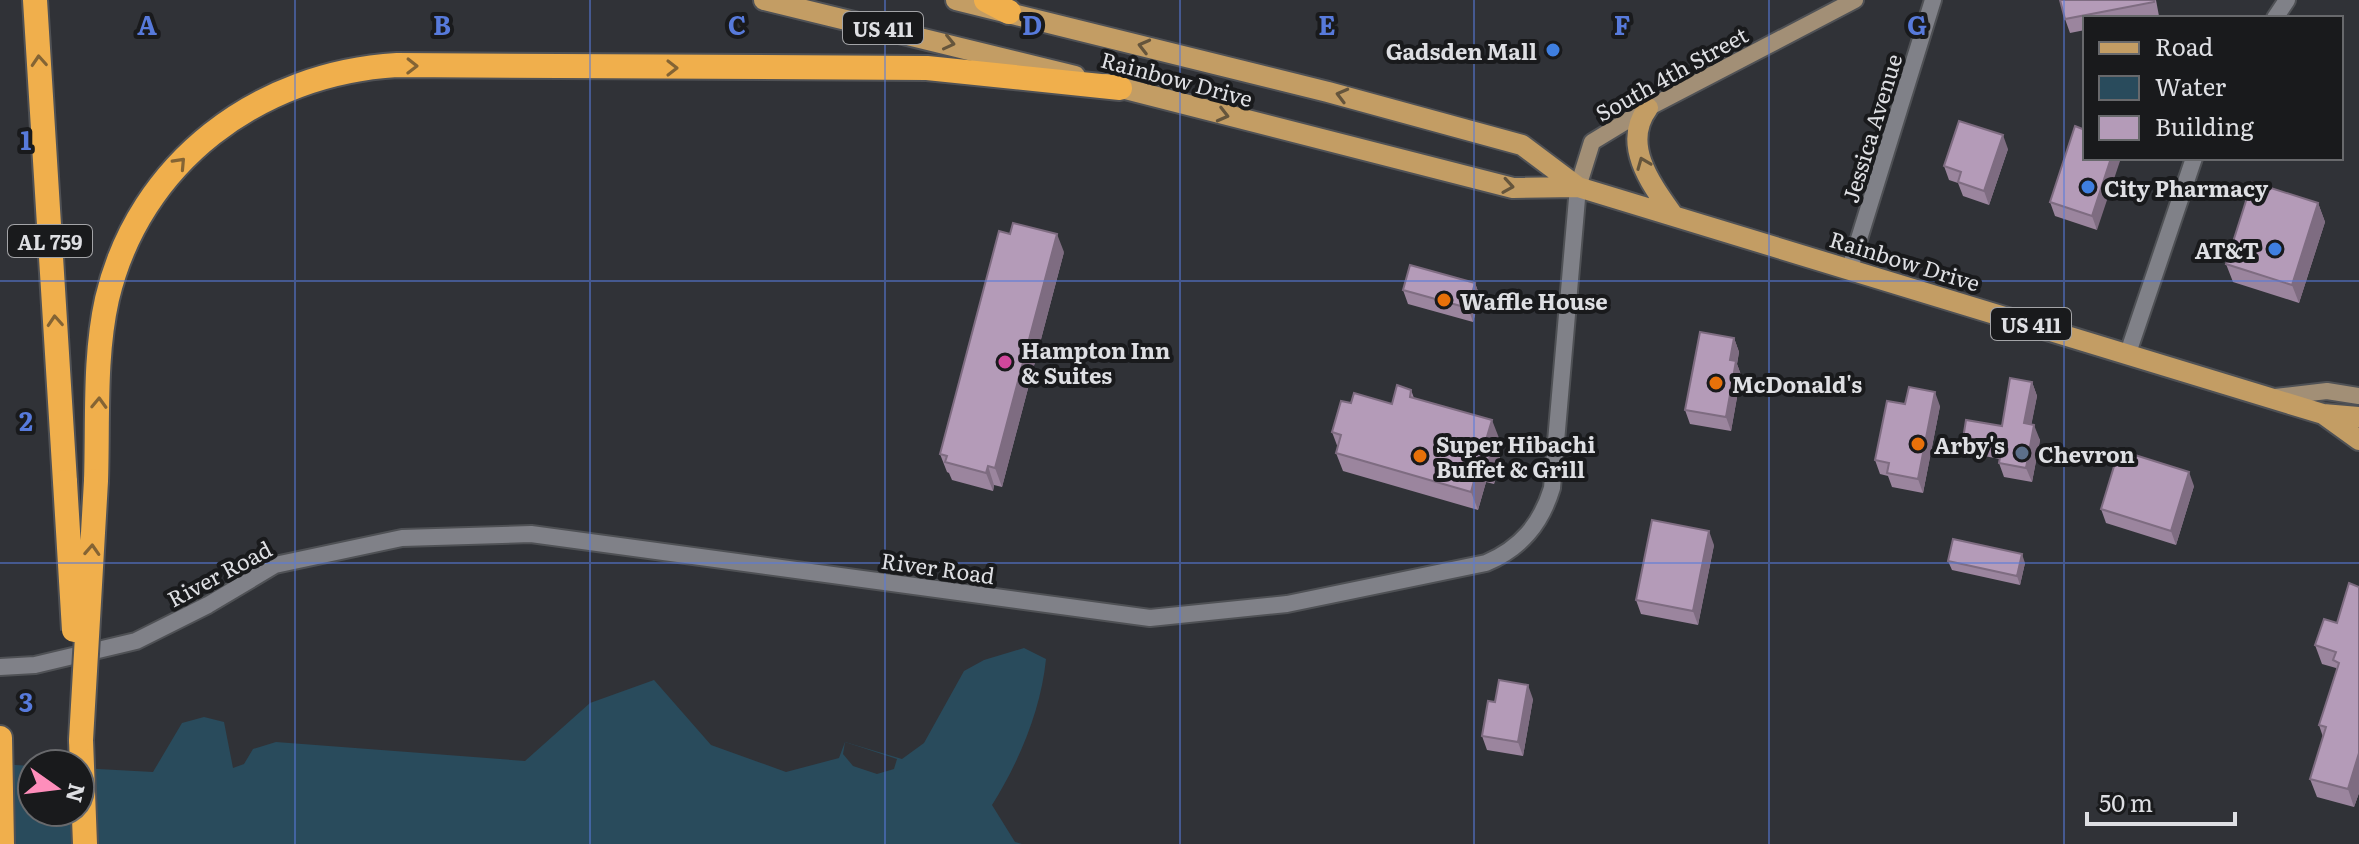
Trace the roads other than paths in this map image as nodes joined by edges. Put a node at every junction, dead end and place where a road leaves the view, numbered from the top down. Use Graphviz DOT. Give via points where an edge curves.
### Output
graph roads {
  1 [pos="35,0"];
  2 [pos="764,0"];
  3 [pos="956,0"];
  4 [pos="986,0"];
  5 [pos="1855,0"];
  6 [pos="1933,0"];
  7 [pos="1009,12"];
  8 [pos="1120,88"];
  9 [pos="1648,108"];
  10 [pos="2193,160"];
  11 [pos="1578,187"];
  12 [pos="1673,215"];
  13 [pos="1850,268"];
  14 [pos="2128,353"];
  15 [pos="2359,396"];
  16 [pos="2275,397"];
  17 [pos="2323,414"];
  18 [pos="2359,417"];
  19 [pos="2359,440"];
  20 [pos="0,667"];
  21 [pos="0,738"];
  22 [pos="81,740"];
  23 [pos="2,844"];
  24 [pos="85,844"];
  22 -- 1 [label="highway, AL 759, one-way, bridge"];
  2 -- 8 [label="main road, Rainbow Drive / US 411, one-way"];
  3 -- 7 [label="main road, Rainbow Drive / US 411"];
  4 -- 7 [label="highway"];
  5 -- 9 [label="street, South 4th Street"];
  6 -- 13 [label="street, Jessica Avenue"];
  11 -- 7 [label="main road, Rainbow Drive / US 411, one-way" via="1522,145"];
  8 -- 11 [label="main road, Rainbow Drive / US 411, one-way" via="1513,188"];
  22 -- 8 [label="highway, one-way, bridge" via="102,328 115,271 156,191 195,147 242,111 295,85 350,70 397,65 927,68"];
  9 -- 11 [label="street, South 4th Street" via="1592,142"];
  12 -- 9 [label="main road, one-way" via="1637,149 1637,122"];
  10 -- 14 [label="street"];
  11 -- 12 [label="main road, Rainbow Drive / US 411"];
  11 -- 20 [label="street, River Road" via="1552,488 1532,530 1511,550 1486,563 1287,604 1150,618 531,534 402,538 275,565 136,641 35,665"];
  12 -- 13 [label="main road, Rainbow Drive / US 411"];
  13 -- 14 [label="main road, Rainbow Drive / US 411"];
  14 -- 16 [label="main road, Rainbow Drive / US 411"];
  15 -- 16 [label="street, Rainbow Drive" via="2327,391"];
  16 -- 17 [label="main road, US 411"];
  17 -- 18 [label="main road, US 411"];
  17 -- 19 [label="main road, US 411"];
  21 -- 23 [label="highway"];
  22 -- 24 [label="highway, AL 759"];
}
